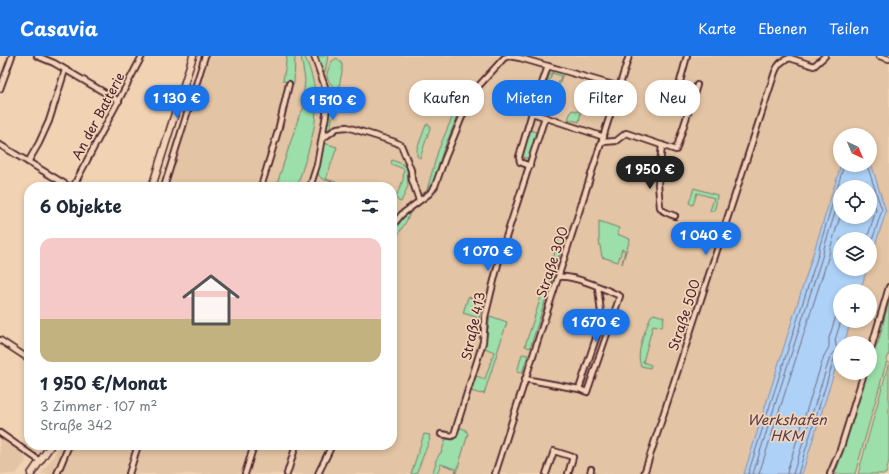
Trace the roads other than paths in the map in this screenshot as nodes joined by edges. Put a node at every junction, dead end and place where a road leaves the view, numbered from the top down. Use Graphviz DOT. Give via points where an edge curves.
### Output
graph roads {
  1 [pos="12,56"];
  2 [pos="36,56"];
  3 [pos="142,56"];
  4 [pos="193,56"];
  5 [pos="205,56"];
  6 [pos="314,56"];
  7 [pos="629,56"];
  8 [pos="687,56"];
  9 [pos="825,56"];
  10 [pos="878,56"];
  11 [pos="789,57"];
  12 [pos="502,58"];
  13 [pos="889,59"];
  14 [pos="548,66"];
  15 [pos="65,70"];
  16 [pos="543,80"];
  17 [pos="596,80"];
  18 [pos="622,80"];
  19 [pos="680,80"];
  20 [pos="289,84"];
  21 [pos="0,89"];
  22 [pos="119,101"];
  23 [pos="531,116"];
  24 [pos="542,116"];
  25 [pos="611,116"];
  26 [pos="688,116"];
  27 [pos="545,117"];
  28 [pos="322,139"];
  29 [pos="603,140"];
  30 [pos="0,145"];
  31 [pos="662,145"];
  32 [pos="28,162"];
  33 [pos="530,166"];
  34 [pos="62,182"];
  35 [pos="76,182"];
  36 [pos="154,182"];
  37 [pos="166,182"];
  38 [pos="263,182"];
  39 [pos="312,182"];
  40 [pos="420,200"];
  41 [pos="675,216"];
  42 [pos="397,220"];
  43 [pos="559,277"];
  44 [pos="598,287"];
  45 [pos="889,287"];
  46 [pos="875,336"];
  47 [pos="0,340"];
  48 [pos="24,356"];
  49 [pos="526,379"];
  50 [pos="862,380"];
  51 [pos="579,389"];
  52 [pos="0,433"];
  53 [pos="441,434"];
  54 [pos="24,450"];
  55 [pos="24,450"];
  56 [pos="48,450"];
  57 [pos="67,450"];
  58 [pos="136,450"];
  59 [pos="252,450"];
  60 [pos="294,450"];
  61 [pos="330,450"];
  62 [pos="40,461"];
  63 [pos="31,474"];
  64 [pos="57,474"];
  65 [pos="129,474"];
  66 [pos="245,474"];
  67 [pos="287,474"];
  68 [pos="318,474"];
  69 [pos="496,474"];
  70 [pos="546,474"];
  71 [pos="568,474"];
  72 [pos="644,474"];
  73 [pos="830,474"];
  1 -- 21 [label="street"];
  2 -- 15 [label="street"];
  3 -- 22 [label="street, An der Batterie"];
  4 -- 36 [label="main road"];
  5 -- 37 [label="street"];
  6 -- 28 [label="street" via="328,95"];
  7 -- 18 [label="street, Straße 300"];
  8 -- 19 [label="street"];
  9 -- 11 [label="street" via="814,66"];
  10 -- 13 [label="street"];
  11 -- 72 [label="street, Straße 500" via="779,64 775,72"];
  12 -- 14 [label="street" via="509,56"];
  12 -- 40 [label="street" via="469,100 435,186"];
  14 -- 16 [label="street"];
  14 -- 17 [label="street"];
  15 -- 22 [label="street"];
  15 -- 32 [label="street" via="50,121"];
  20 -- 38 [label="street"];
  22 -- 35 [label="street, An der Batterie"];
  23 -- 33 [label="street" via="519,157 520,162"];
  24 -- 27 [label="street"];
  25 -- 29 [label="street, Straße 300"];
  26 -- 31 [label="street" via="676,150"];
  27 -- 29 [label="street"];
  27 -- 33 [label="street, Straße 413"];
  28 -- 39 [label="street"];
  28 -- 40 [label="street" via="337,128 347,126 401,145"];
  29 -- 31 [label="street" via="616,141 626,133"];
  29 -- 43 [label="street, Straße 300"];
  30 -- 32 [label="street"];
  31 -- 41 [label="street" via="658,184 660,206 664,212"];
  32 -- 34 [label="street"];
  33 -- 53 [label="street, Straße 413" via="500,256 484,317 483,342 454,435"];
  40 -- 42 [label="street"];
  43 -- 44 [label="street" via="575,279"];
  43 -- 49 [label="street, Straße 300"];
  44 -- 51 [label="street" via="601,313"];
  44 -- 51 [label="street" via="620,296 587,392"];
  45 -- 46 [label="street"];
  47 -- 48 [label="street"];
  49 -- 51 [label="street"];
  49 -- 69 [label="street, Straße 300"];
  50 -- 73 [label="street"];
  52 -- 54 [label="street"];
  55 -- 62 [label="street"];
  56 -- 62 [label="main road"];
  57 -- 64 [label="street"];
  58 -- 65 [label="street"];
  59 -- 66 [label="street"];
  60 -- 67 [label="street"];
  61 -- 68 [label="street"];
  62 -- 63 [label="main road"];
  70 -- 71 [label="street" via="554,451 573,457"];
}
